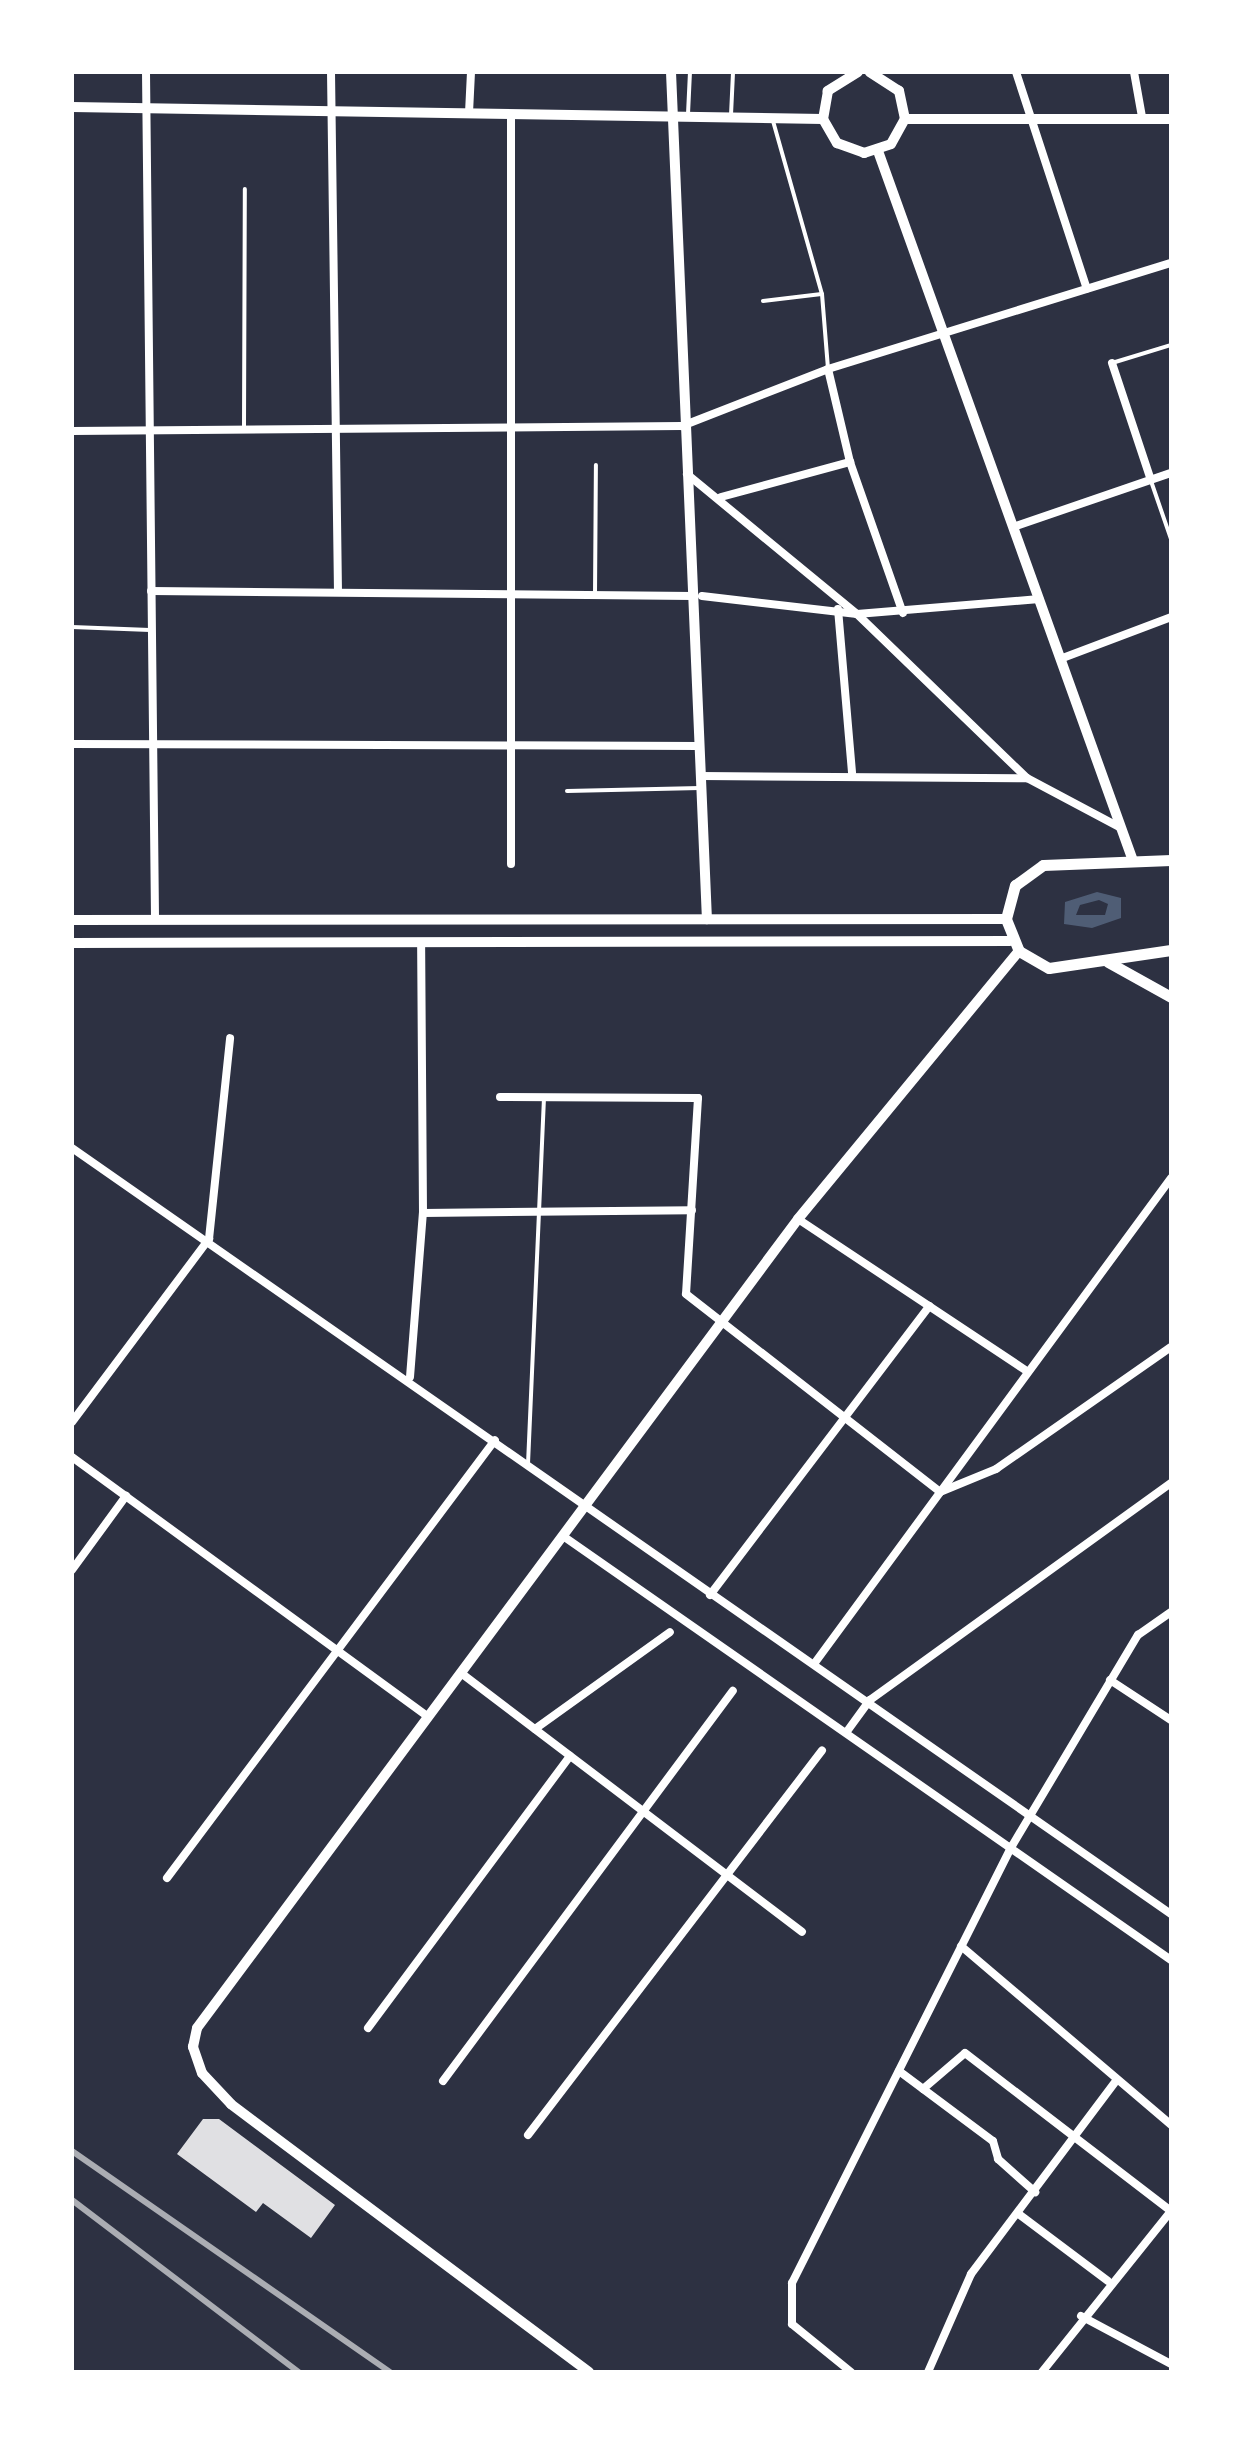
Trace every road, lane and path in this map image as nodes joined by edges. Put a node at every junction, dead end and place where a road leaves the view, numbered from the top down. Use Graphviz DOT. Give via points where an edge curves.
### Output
graph roads {
  1 [pos="146,72"];
  2 [pos="331,72"];
  3 [pos="471,72"];
  4 [pos="671,72"];
  5 [pos="690,72"];
  6 [pos="733,72"];
  7 [pos="853,72"];
  8 [pos="870,72"];
  9 [pos="1016,72"];
  10 [pos="1134,72"];
  11 [pos="72,107"];
  12 [pos="147,108"];
  13 [pos="334,111"];
  14 [pos="469,113"];
  15 [pos="511,114"];
  16 [pos="673,116"];
  17 [pos="688,117"];
  18 [pos="1142,117"];
  19 [pos="731,118"];
  20 [pos="772,118"];
  21 [pos="1031,118"];
  22 [pos="823,119"];
  23 [pos="905,119"];
  24 [pos="1171,119"];
  25 [pos="878,151"];
  26 [pos="245,189"];
  27 [pos="1171,263"];
  28 [pos="72,275"];
  29 [pos="1087,289"];
  30 [pos="822,294"];
  31 [pos="763,301"];
  32 [pos="944,336"];
  33 [pos="1171,345"];
  34 [pos="1112,363"];
  35 [pos="72,364"];
  36 [pos="828,369"];
  37 [pos="682,426"];
  38 [pos="511,428"];
  39 [pos="337,429"];
  40 [pos="244,430"];
  41 [pos="72,431"];
  42 [pos="150,431"];
  43 [pos="850,462"];
  44 [pos="596,465"];
  45 [pos="1171,473"];
  46 [pos="687,474"];
  47 [pos="1151,480"];
  48 [pos="721,497"];
  49 [pos="1013,527"];
  50 [pos="1171,539"];
  51 [pos="151,591"];
  52 [pos="338,592"];
  53 [pos="511,594"];
  54 [pos="595,595"];
  55 [pos="698,596"];
  56 [pos="1039,599"];
  57 [pos="838,609"];
  58 [pos="903,613"];
  59 [pos="857,614"];
  60 [pos="1171,617"];
  61 [pos="72,627"];
  62 [pos="152,630"];
  63 [pos="1060,659"];
  64 [pos="72,744"];
  65 [pos="153,744"];
  66 [pos="511,746"];
  67 [pos="700,746"];
  68 [pos="852,772"];
  69 [pos="701,776"];
  70 [pos="1027,778"];
  71 [pos="702,788"];
  72 [pos="567,791"];
  73 [pos="1121,828"];
  74 [pos="1132,858"];
  75 [pos="1169,858"];
  76 [pos="511,864"];
  77 [pos="155,919"];
  78 [pos="707,919"];
  79 [pos="1006,919"];
  80 [pos="72,920"];
  81 [pos="1010,941"];
  82 [pos="421,942"];
  83 [pos="72,943"];
  84 [pos="1171,950"];
  85 [pos="1019,951"];
  86 [pos="1107,962"];
  87 [pos="1171,997"];
  88 [pos="230,1038"];
  89 [pos="500,1097"];
  90 [pos="544,1097"];
  91 [pos="72,1148"];
  92 [pos="1171,1178"];
  93 [pos="692,1210"];
  94 [pos="543,1212"];
  95 [pos="423,1213"];
  96 [pos="798,1219"];
  97 [pos="209,1239"];
  98 [pos="929,1306"];
  99 [pos="722,1321"];
  100 [pos="1171,1347"];
  101 [pos="1028,1372"];
  102 [pos="410,1377"];
  103 [pos="845,1417"];
  104 [pos="72,1422"];
  105 [pos="495,1440"];
  106 [pos="72,1457"];
  107 [pos="528,1464"];
  108 [pos="1171,1483"];
  109 [pos="940,1492"];
  110 [pos="126,1496"];
  111 [pos="584,1506"];
  112 [pos="563,1536"];
  113 [pos="72,1570"];
  114 [pos="710,1595"];
  115 [pos="1171,1612"];
  116 [pos="670,1632"];
  117 [pos="336,1650"];
  118 [pos="814,1664"];
  119 [pos="461,1673"];
  120 [pos="1110,1680"];
  121 [pos="733,1691"];
  122 [pos="870,1700"];
  123 [pos="427,1716"];
  124 [pos="1171,1720"];
  125 [pos="535,1729"];
  126 [pos="848,1730"];
  127 [pos="822,1750"];
  128 [pos="570,1756"];
  129 [pos="643,1811"];
  130 [pos="1029,1815"];
  131 [pos="1012,1846"];
  132 [pos="727,1875"];
  133 [pos="167,1878"];
  134 [pos="1171,1914"];
  135 [pos="802,1932"];
  136 [pos="961,1946"];
  137 [pos="1171,1960"];
  138 [pos="368,2028"];
  139 [pos="899,2071"];
  140 [pos="443,2081"];
  141 [pos="1116,2081"];
  142 [pos="923,2089"];
  143 [pos="1171,2125"];
  144 [pos="1071,2132"];
  145 [pos="528,2135"];
  146 [pos="1035,2192"];
  147 [pos="1171,2211"];
  148 [pos="1020,2215"];
  149 [pos="1108,2281"];
  150 [pos="1081,2316"];
  151 [pos="1171,2364"];
  152 [pos="589,2372"];
  153 [pos="851,2372"];
  154 [pos="928,2372"];
  155 [pos="1042,2372"];
  1 -- 12 [label="street"];
  2 -- 13 [label="street"];
  3 -- 14 [label="street"];
  4 -- 16 [label="street"];
  5 -- 17 [label="lane"];
  6 -- 19 [label="lane"];
  7 -- 22 [label="street" via="828,91"];
  8 -- 23 [label="street" via="899,91"];
  9 -- 21 [label="street"];
  10 -- 18 [label="street"];
  11 -- 12 [label="street"];
  12 -- 13 [label="street"];
  12 -- 42 [label="street"];
  13 -- 14 [label="street"];
  13 -- 39 [label="street"];
  14 -- 15 [label="street"];
  15 -- 16 [label="street"];
  15 -- 38 [label="street"];
  16 -- 17 [label="street"];
  16 -- 37 [label="street"];
  17 -- 19 [label="street"];
  18 -- 21 [label="street"];
  18 -- 24 [label="street"];
  19 -- 20 [label="street"];
  20 -- 22 [label="street"];
  20 -- 30 [label="lane"];
  21 -- 23 [label="street"];
  21 -- 29 [label="street"];
  22 -- 25 [label="street" via="837,143"];
  23 -- 25 [label="street"];
  25 -- 32 [label="street"];
  26 -- 40 [label="lane"];
  27 -- 29 [label="street"];
  28 -- 35 [label="lane"];
  29 -- 32 [label="street"];
  30 -- 31 [label="lane"];
  30 -- 36 [label="lane"];
  32 -- 36 [label="street"];
  32 -- 49 [label="street"];
  33 -- 34 [label="lane"];
  34 -- 47 [label="street"];
  36 -- 37 [label="street"];
  36 -- 43 [label="street"];
  37 -- 38 [label="street"];
  37 -- 46 [label="street"];
  38 -- 39 [label="street"];
  38 -- 53 [label="street"];
  39 -- 40 [label="street"];
  39 -- 52 [label="street"];
  40 -- 42 [label="street"];
  41 -- 42 [label="street"];
  42 -- 51 [label="street"];
  43 -- 48 [label="street"];
  43 -- 58 [label="street"];
  44 -- 54 [label="lane"];
  45 -- 47 [label="street"];
  46 -- 48 [label="street"];
  46 -- 55 [label="street"];
  47 -- 49 [label="street"];
  47 -- 50 [label="lane"];
  48 -- 59 [label="street"];
  49 -- 56 [label="street"];
  51 -- 52 [label="street"];
  51 -- 62 [label="street"];
  52 -- 53 [label="street"];
  53 -- 54 [label="street"];
  53 -- 66 [label="street"];
  54 -- 55 [label="street"];
  55 -- 57 [label="street"];
  55 -- 67 [label="street"];
  56 -- 58 [label="street"];
  56 -- 63 [label="street"];
  57 -- 59 [label="street"];
  57 -- 68 [label="street"];
  58 -- 59 [label="street"];
  59 -- 70 [label="street"];
  60 -- 63 [label="street"];
  61 -- 62 [label="lane"];
  62 -- 65 [label="street"];
  63 -- 73 [label="street"];
  64 -- 65 [label="street"];
  65 -- 66 [label="street"];
  65 -- 77 [label="street"];
  66 -- 67 [label="street"];
  66 -- 76 [label="street"];
  67 -- 69 [label="street"];
  68 -- 69 [label="street"];
  68 -- 70 [label="street"];
  69 -- 71 [label="street"];
  70 -- 73 [label="street"];
  71 -- 72 [label="lane"];
  71 -- 78 [label="street"];
  73 -- 74 [label="street"];
  74 -- 75 [label="main road"];
  74 -- 79 [label="main road" via="1043,865 1015,885"];
  77 -- 78 [label="street"];
  77 -- 80 [label="street"];
  78 -- 79 [label="street"];
  79 -- 81 [label="main road"];
  81 -- 82 [label="street"];
  81 -- 85 [label="main road"];
  82 -- 83 [label="street"];
  82 -- 95 [label="street"];
  84 -- 86 [label="main road"];
  85 -- 86 [label="main road" via="1049,968"];
  85 -- 96 [label="street"];
  86 -- 87 [label="main road"];
  88 -- 97 [label="street"];
  89 -- 90 [label="street"];
  90 -- 93 [label="street" via="698,1098"];
  90 -- 94 [label="lane"];
  91 -- 97 [label="street"];
  92 -- 101 [label="street"];
  93 -- 94 [label="street"];
  93 -- 99 [label="street" via="686,1294"];
  94 -- 95 [label="street"];
  94 -- 107 [label="lane"];
  95 -- 102 [label="street"];
  96 -- 98 [label="street"];
  96 -- 99 [label="street"];
  97 -- 102 [label="street"];
  97 -- 104 [label="street"];
  98 -- 101 [label="street"];
  98 -- 103 [label="street"];
  99 -- 103 [label="street"];
  99 -- 111 [label="street"];
  100 -- 109 [label="street" via="996,1469"];
  101 -- 109 [label="street"];
  102 -- 105 [label="street"];
  103 -- 109 [label="street"];
  103 -- 114 [label="street"];
  105 -- 107 [label="street"];
  105 -- 117 [label="street"];
  106 -- 110 [label="street"];
  107 -- 111 [label="street"];
  108 -- 122 [label="street"];
  109 -- 118 [label="street"];
  110 -- 113 [label="street"];
  110 -- 117 [label="street"];
  111 -- 112 [label="street"];
  111 -- 114 [label="street"];
  112 -- 119 [label="street"];
  112 -- 126 [label="street"];
  114 -- 118 [label="street"];
  115 -- 120 [label="street" via="1138,1635"];
  116 -- 125 [label="street"];
  117 -- 123 [label="street"];
  117 -- 133 [label="street"];
  118 -- 122 [label="street"];
  119 -- 123 [label="street"];
  119 -- 125 [label="street"];
  120 -- 124 [label="street"];
  120 -- 130 [label="street"];
  121 -- 129 [label="street"];
  122 -- 126 [label="street"];
  122 -- 130 [label="street"];
  123 -- 152 [label="street" via="197,2028 193,2047 202,2073 231,2104"];
  125 -- 128 [label="street"];
  126 -- 131 [label="street"];
  127 -- 132 [label="street"];
  128 -- 129 [label="street"];
  128 -- 138 [label="street"];
  129 -- 132 [label="street"];
  129 -- 140 [label="street"];
  130 -- 131 [label="street"];
  130 -- 134 [label="street"];
  131 -- 136 [label="street"];
  131 -- 137 [label="street"];
  132 -- 135 [label="street"];
  132 -- 145 [label="street"];
  136 -- 139 [label="street"];
  136 -- 141 [label="street"];
  139 -- 142 [label="street"];
  139 -- 153 [label="street" via="792,2283 792,2324"];
  141 -- 143 [label="street"];
  141 -- 144 [label="street"];
  142 -- 144 [label="street" via="965,2053"];
  142 -- 146 [label="street" via="993,2141 998,2159"];
  144 -- 146 [label="street"];
  144 -- 147 [label="street"];
  146 -- 148 [label="street"];
  147 -- 149 [label="street"];
  148 -- 149 [label="street"];
  148 -- 154 [label="street" via="971,2274"];
  149 -- 150 [label="street"];
  150 -- 151 [label="street"];
  150 -- 155 [label="street"];
}
